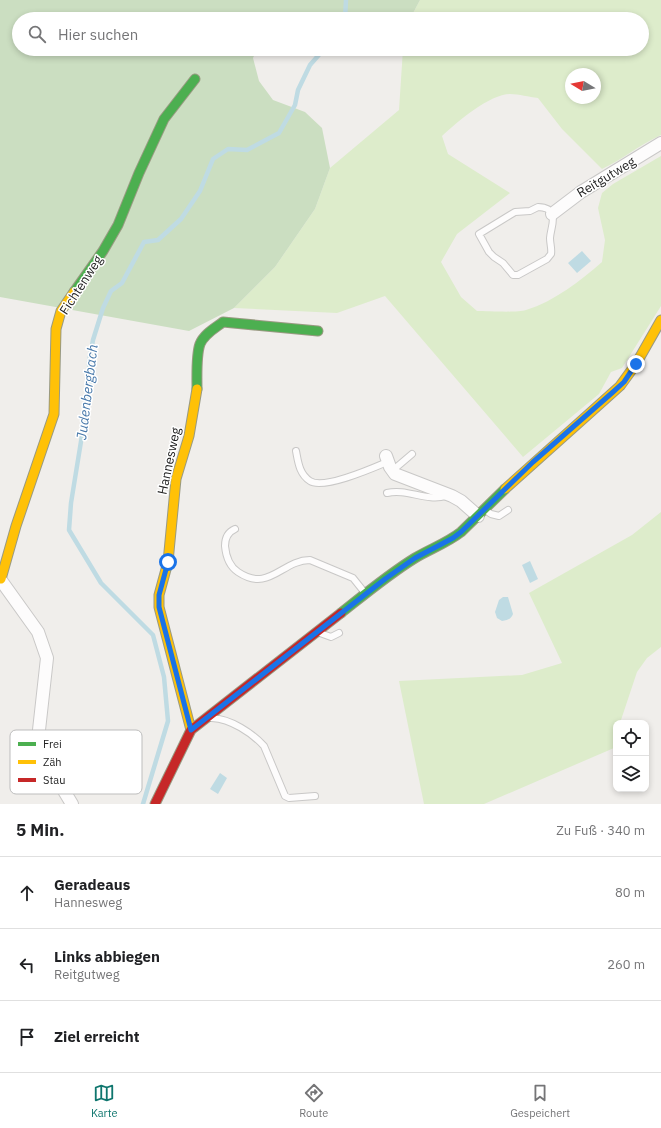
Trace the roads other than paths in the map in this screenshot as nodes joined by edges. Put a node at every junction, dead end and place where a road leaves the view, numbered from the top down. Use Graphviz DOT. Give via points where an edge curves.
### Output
graph roads {
  1 [pos="196,79"];
  2 [pos="661,143"];
  3 [pos="552,214"];
  4 [pos="661,320"];
  5 [pos="318,331"];
  6 [pos="296,451"];
  7 [pos="412,454"];
  8 [pos="388,463"];
  9 [pos="387,493"];
  10 [pos="449,494"];
  11 [pos="508,510"];
  12 [pos="481,512"];
  13 [pos="235,529"];
  14 [pos="0,579"];
  15 [pos="366,594"];
  16 [pos="317,632"];
  17 [pos="339,633"];
  18 [pos="206,718"];
  19 [pos="39,730"];
  20 [pos="191,730"];
  21 [pos="66,794"];
  22 [pos="315,796"];
  23 [pos="72,804"];
  24 [pos="155,804"];
  1 -- 14 [label="street, Fichtenweg" via="164,119 118,224 96,263 61,311 56,329 54,414"];
  2 -- 3 [label="street, Reitgutweg" via="575,196"];
  3 -- 3 [label="lane" via="554,218 550,237 550,257 518,276 513,275 494,257 480,236 515,212 530,211 538,207 546,208"];
  4 -- 12 [label="street" via="620,386 533,462"];
  5 -- 20 [label="street, Hannesweg" via="223,322 208,333 200,344 196,364 197,390 189,436 176,479 168,562 159,595 159,607"];
  6 -- 8 [label="lane" via="302,473 313,483 339,479"];
  7 -- 8 [label="lane"];
  8 -- 10 [label="street" via="400,477"];
  9 -- 10 [label="lane" via="435,498"];
  10 -- 12 [label="street"];
  11 -- 12 [label="lane" via="499,516"];
  12 -- 15 [label="street" via="453,538 412,560"];
  13 -- 15 [label="lane" via="229,532 225,541 226,556 234,569 244,576 266,579 303,560 310,560 354,578"];
  14 -- 19 [label="street, Fichtenweg" via="38,632 47,658"];
  15 -- 16 [label="street"];
  16 -- 17 [label="lane" via="331,637"];
  16 -- 18 [label="street"];
  18 -- 20 [label="street"];
  18 -- 22 [label="lane" via="215,718 237,726 258,739 264,746 284,796"];
  20 -- 24 [label="street"];
  21 -- 23 [label="street, Fichtenweg"];
}
